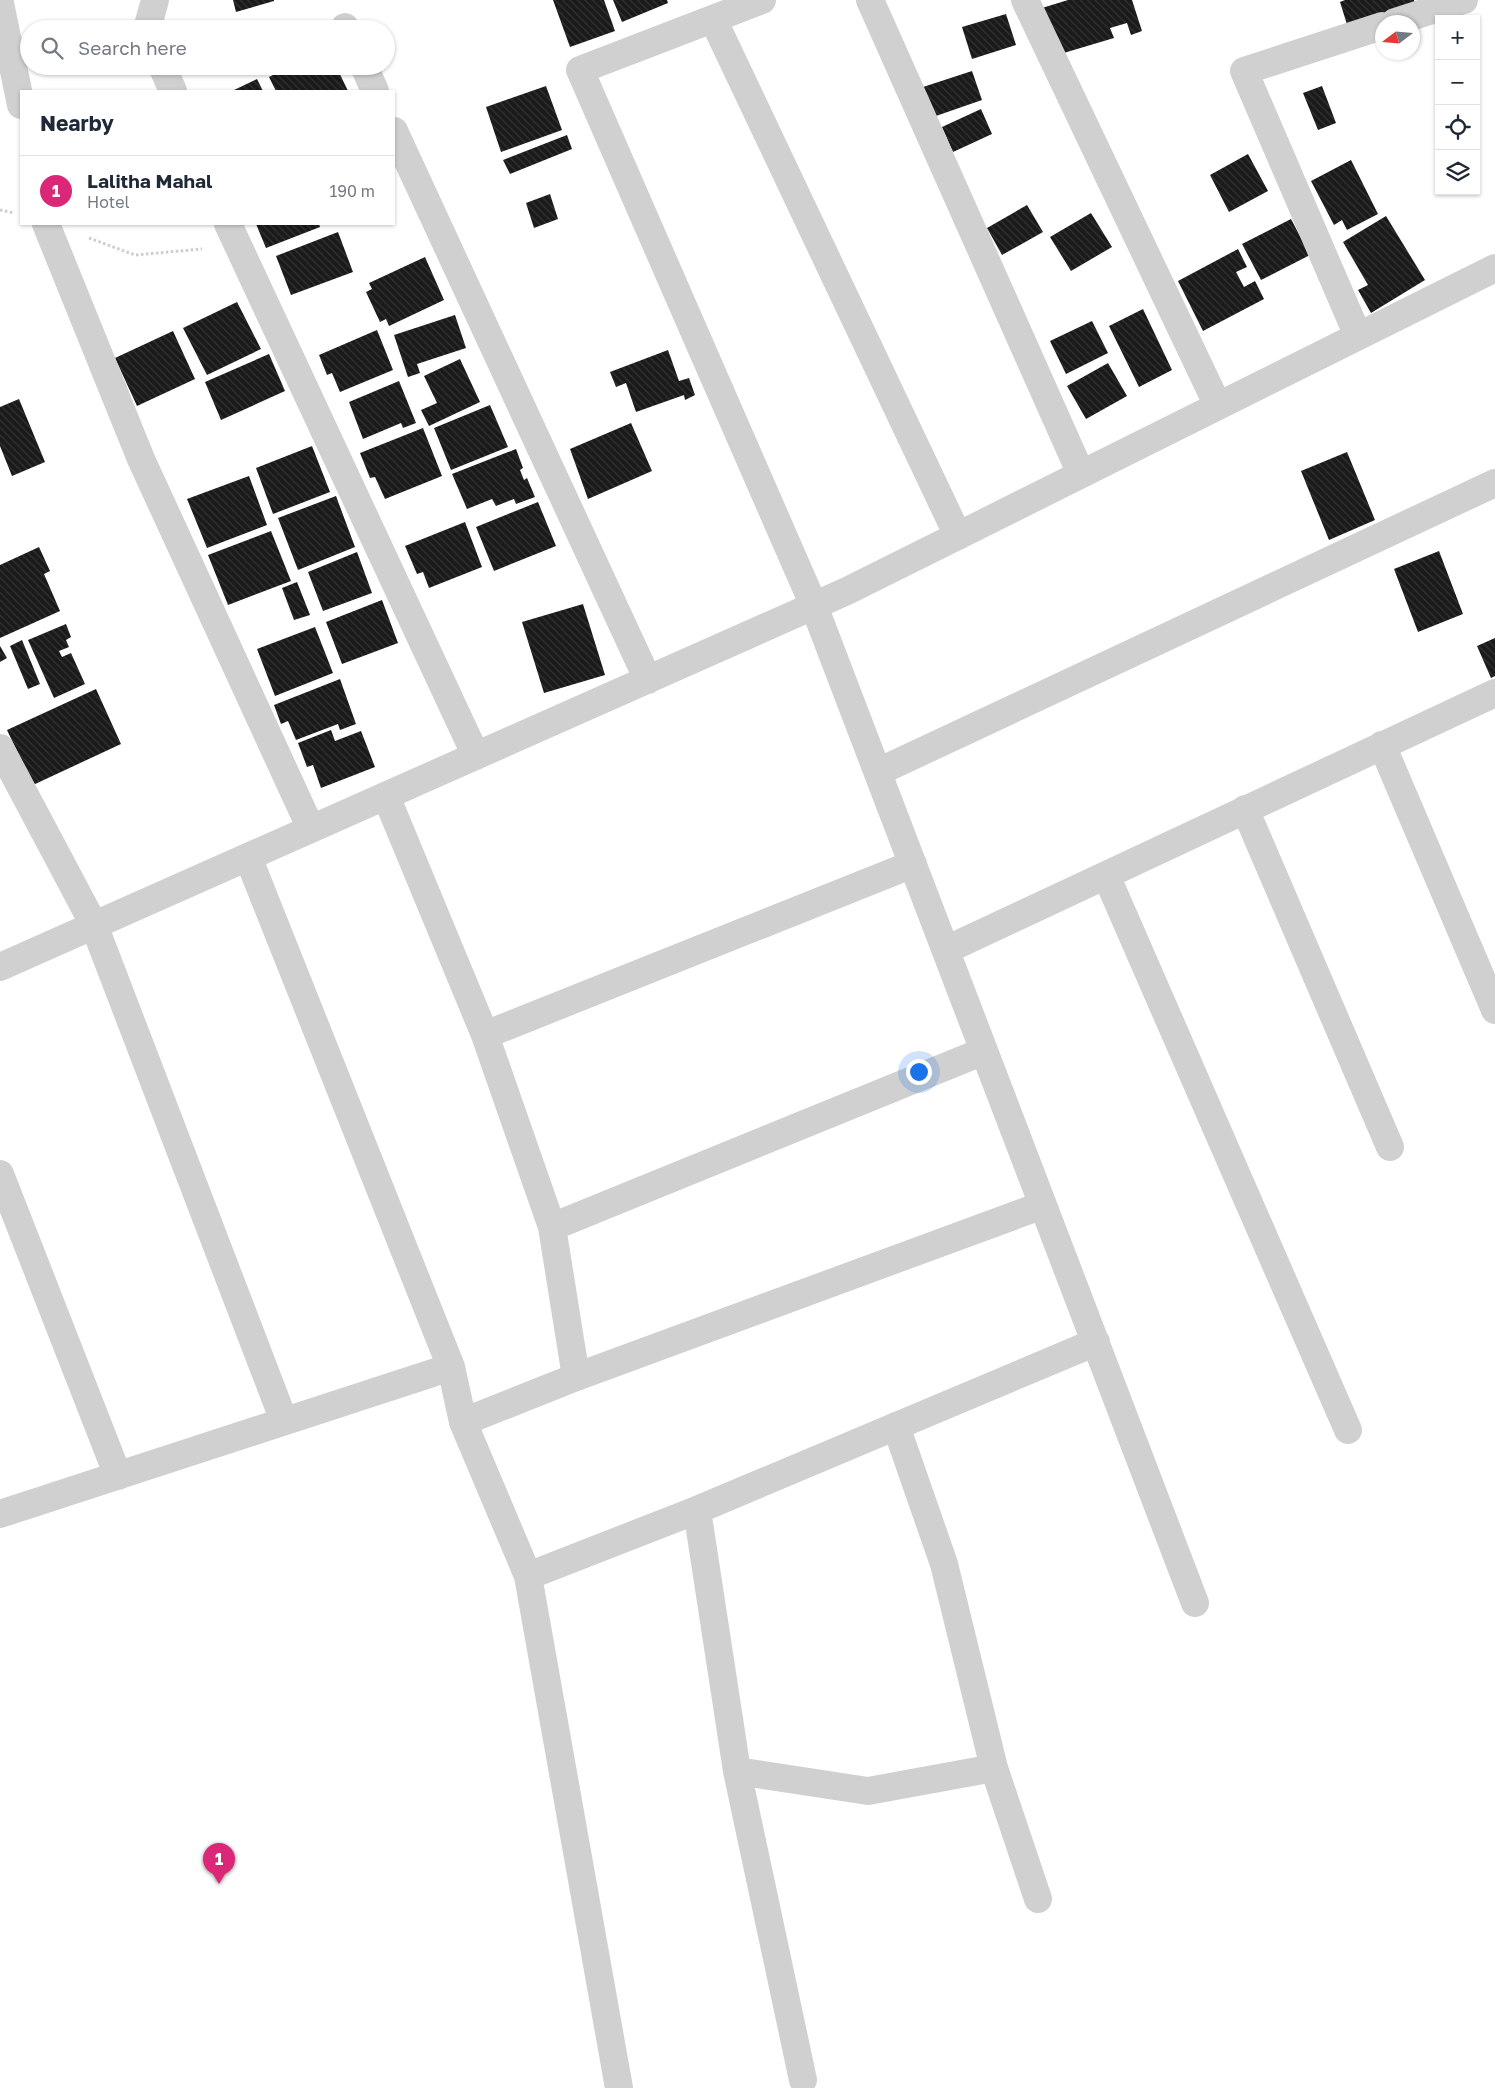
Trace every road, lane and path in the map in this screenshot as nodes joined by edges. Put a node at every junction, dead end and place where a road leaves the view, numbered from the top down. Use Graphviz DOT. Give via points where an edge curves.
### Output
graph roads {
  1 [pos="155,0"];
  2 [pos="762,0"];
  3 [pos="870,0"];
  4 [pos="1024,0"];
  5 [pos="1464,0"];
  6 [pos="0,3"];
  7 [pos="1416,15"];
  8 [pos="713,19"];
  9 [pos="149,20"];
  10 [pos="1375,28"];
  11 [pos="166,75"];
  12 [pos="368,75"];
  13 [pos="173,90"];
  14 [pos="375,90"];
  15 [pos="20,100"];
  16 [pos="395,133"];
  17 [pos="0,210"];
  18 [pos="20,215"];
  19 [pos="46,225"];
  20 [pos="233,235"];
  21 [pos="84,236"];
  22 [pos="1495,268"];
  23 [pos="1358,336"];
  24 [pos="1218,406"];
  25 [pos="1081,474"];
  26 [pos="1495,483"];
  27 [pos="958,536"];
  28 [pos="814,606"];
  29 [pos="648,680"];
  30 [pos="1495,692"];
  31 [pos="1382,745"];
  32 [pos="0,748"];
  33 [pos="476,756"];
  34 [pos="878,772"];
  35 [pos="386,796"];
  36 [pos="1245,810"];
  37 [pos="311,829"];
  38 [pos="248,857"];
  39 [pos="913,864"];
  40 [pos="1106,875"];
  41 [pos="94,925"];
  42 [pos="946,950"];
  43 [pos="0,967"];
  44 [pos="1495,1010"];
  45 [pos="485,1035"];
  46 [pos="984,1051"];
  47 [pos="1390,1147"];
  48 [pos="0,1174"];
  49 [pos="1043,1205"];
  50 [pos="552,1227"];
  51 [pos="1096,1342"];
  52 [pos="451,1367"];
  53 [pos="576,1377"];
  54 [pos="284,1422"];
  55 [pos="463,1422"];
  56 [pos="896,1426"];
  57 [pos="1348,1430"];
  58 [pos="118,1476"];
  59 [pos="698,1510"];
  60 [pos="0,1514"];
  61 [pos="528,1576"];
  62 [pos="1195,1603"];
  63 [pos="994,1768"];
  64 [pos="737,1771"];
  65 [pos="1038,1899"];
  66 [pos="803,2080"];
  67 [pos="619,2088"];
  1 -- 9 [label="street"];
  2 -- 8 [label="street"];
  3 -- 25 [label="street"];
  4 -- 24 [label="street"];
  5 -- 7 [label="street"];
  6 -- 15 [label="street"];
  8 -- 27 [label="street"];
  8 -- 28 [label="street" via="580,70"];
  10 -- 23 [label="street" via="1244,71"];
  11 -- 13 [label="street"];
  12 -- 14 [label="street"];
  16 -- 29 [label="street"];
  17 -- 18 [label="path"];
  19 -- 37 [label="street" via="142,459"];
  20 -- 21 [label="path" via="135,255"];
  20 -- 33 [label="street"];
  22 -- 23 [label="street"];
  23 -- 24 [label="street"];
  24 -- 25 [label="street"];
  25 -- 27 [label="street"];
  26 -- 34 [label="street"];
  27 -- 28 [label="street"];
  28 -- 29 [label="street"];
  28 -- 34 [label="street"];
  29 -- 33 [label="street"];
  30 -- 31 [label="street"];
  31 -- 36 [label="street"];
  31 -- 44 [label="street"];
  32 -- 41 [label="street"];
  33 -- 35 [label="street"];
  34 -- 39 [label="street"];
  35 -- 37 [label="street"];
  35 -- 45 [label="street"];
  36 -- 40 [label="street"];
  36 -- 47 [label="street"];
  37 -- 38 [label="street"];
  38 -- 41 [label="street"];
  38 -- 52 [label="street"];
  39 -- 42 [label="street"];
  39 -- 45 [label="street"];
  40 -- 42 [label="street"];
  40 -- 57 [label="street"];
  41 -- 43 [label="street"];
  41 -- 54 [label="street"];
  42 -- 46 [label="street"];
  45 -- 50 [label="street"];
  46 -- 49 [label="street"];
  46 -- 50 [label="street"];
  48 -- 58 [label="street"];
  49 -- 51 [label="street"];
  49 -- 53 [label="street"];
  50 -- 53 [label="street"];
  51 -- 56 [label="street"];
  51 -- 62 [label="street"];
  52 -- 54 [label="street"];
  52 -- 55 [label="street"];
  53 -- 55 [label="street"];
  54 -- 58 [label="street"];
  55 -- 61 [label="street"];
  56 -- 59 [label="street"];
  56 -- 63 [label="street" via="944,1564"];
  58 -- 60 [label="street"];
  59 -- 61 [label="street"];
  59 -- 64 [label="street"];
  61 -- 67 [label="street"];
  63 -- 64 [label="street" via="868,1791"];
  63 -- 65 [label="street"];
  64 -- 66 [label="street"];
}
